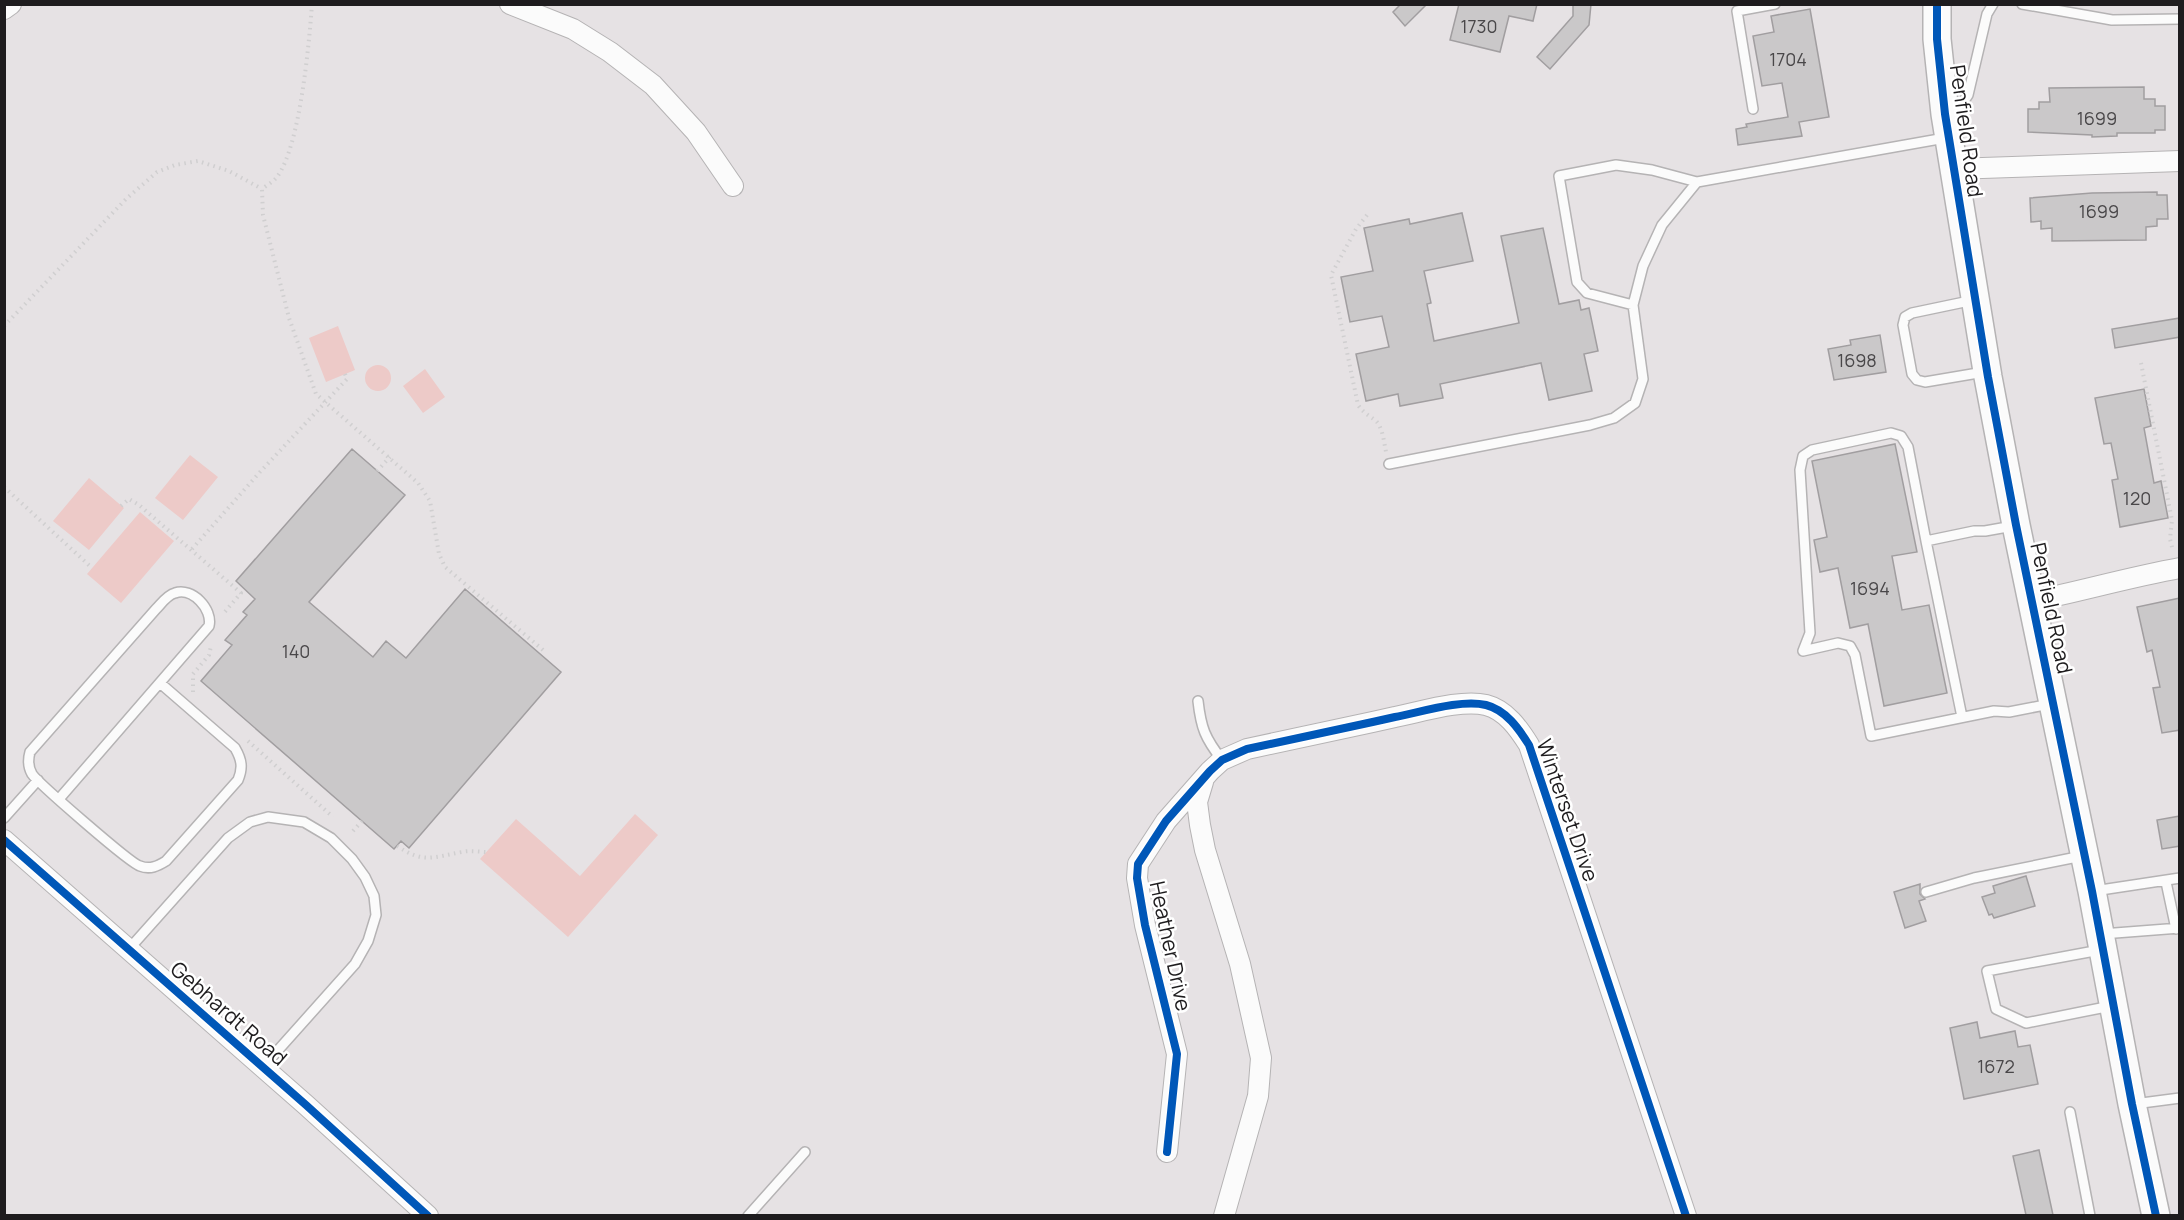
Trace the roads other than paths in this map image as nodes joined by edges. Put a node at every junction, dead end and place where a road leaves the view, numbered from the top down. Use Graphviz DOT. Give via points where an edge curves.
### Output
graph roads {
  1 [pos="11,4"];
  2 [pos="510,4"];
  3 [pos="1775,4"];
  4 [pos="1937,4"];
  5 [pos="1993,4"];
  6 [pos="2022,4"];
  7 [pos="4,9"];
  8 [pos="2180,19"];
  9 [pos="1753,109"];
  10 [pos="1946,125"];
  11 [pos="2180,161"];
  12 [pos="1953,169"];
  13 [pos="1697,182"];
  14 [pos="734,186"];
  15 [pos="1974,300"];
  16 [pos="1633,305"];
  17 [pos="1987,371"];
  18 [pos="1389,464"];
  19 [pos="2016,525"];
  20 [pos="1926,541"];
  21 [pos="2176,561"];
  22 [pos="2032,602"];
  23 [pos="160,683"];
  24 [pos="1198,701"];
  25 [pos="2053,704"];
  26 [pos="1962,717"];
  27 [pos="1216,765"];
  28 [pos="38,780"];
  29 [pos="59,799"];
  30 [pos="4,818"];
  31 [pos="4,840"];
  32 [pos="2084,856"];
  33 [pos="2180,878"];
  34 [pos="2166,882"];
  35 [pos="2092,891"];
  36 [pos="1926,892"];
  37 [pos="2178,928"];
  38 [pos="2101,942"];
  39 [pos="129,949"];
  40 [pos="2113,1005"];
  41 [pos="263,1067"];
  42 [pos="2180,1098"];
  43 [pos="2132,1104"];
  44 [pos="2070,1112"];
  45 [pos="805,1152"];
  46 [pos="1167,1152"];
  47 [pos="428,1215"];
  48 [pos="748,1215"];
  49 [pos="1224,1215"];
  50 [pos="1686,1215"];
  51 [pos="2090,1215"];
  52 [pos="2156,1215"];
  1 -- 7 [label="street"];
  2 -- 14 [label="street" via="573,29 653,85 696,132"];
  3 -- 9 [label="lane" via="1737,11"];
  4 -- 10 [label="street, Penfield Road"];
  5 -- 10 [label="lane" via="1987,14 1968,95"];
  6 -- 8 [label="lane" via="2112,20"];
  10 -- 12 [label="street, Penfield Road"];
  10 -- 13 [label="lane"];
  11 -- 12 [label="street"];
  12 -- 15 [label="street, Penfield Road"];
  13 -- 16 [label="lane" via="1662,225 1643,266"];
  13 -- 16 [label="lane" via="1617,165 1559,176 1577,282 1587,293"];
  15 -- 17 [label="street, Penfield Road"];
  15 -- 17 [label="lane" via="1912,313 1905,317 1903,325 1912,374 1917,380 1925,382"];
  16 -- 18 [label="lane" via="1642,379 1635,403 1614,418"];
  17 -- 19 [label="street, Penfield Road"];
  19 -- 20 [label="lane"];
  19 -- 22 [label="street, Penfield Road"];
  20 -- 26 [label="lane"];
  20 -- 26 [label="lane" via="1908,447 1901,436 1891,433 1812,450 1803,456 1800,470 1810,633 1803,651 1838,643 1850,646 1856,655 1871,736"];
  21 -- 22 [label="street" via="2115,584"];
  22 -- 25 [label="street, Penfield Road"];
  23 -- 28 [label="lane" via="210,626 205,607 178,592 164,601 30,752 29,766"];
  23 -- 29 [label="lane"];
  23 -- 29 [label="lane" via="235,748 242,766 238,780 166,861 148,868 129,860"];
  24 -- 27 [label="lane" via="1201,727"];
  25 -- 26 [label="lane"];
  25 -- 32 [label="street, Penfield Road"];
  27 -- 46 [label="street, Heather Drive" via="1166,821 1138,864 1144,925 1177,1054"];
  27 -- 49 [label="street" via="1201,786 1197,802 1200,825 1240,964 1261,1058 1258,1096"];
  27 -- 50 [label="street, Winterset Drive" via="1247,749 1469,704 1487,705 1518,727 1529,745"];
  28 -- 29 [label="lane"];
  28 -- 30 [label="lane"];
  31 -- 39 [label="street, Gebhardt Road"];
  32 -- 35 [label="street, Penfield Road"];
  32 -- 36 [label="lane"];
  33 -- 34 [label="lane"];
  34 -- 35 [label="lane"];
  34 -- 37 [label="lane"];
  35 -- 38 [label="street, Penfield Road"];
  37 -- 38 [label="lane"];
  38 -- 40 [label="street, Penfield Road"];
  38 -- 40 [label="lane" via="1987,971 1996,1009 2026,1023"];
  39 -- 41 [label="street, Gebhardt Road"];
  39 -- 41 [label="lane" via="228,838 250,822 268,817 304,822 331,838 352,859 374,897 376,915 371,932 355,964"];
  40 -- 43 [label="street, Penfield Road"];
  41 -- 47 [label="street, Gebhardt Road"];
  42 -- 43 [label="lane"];
  43 -- 52 [label="street, Penfield Road"];
  44 -- 51 [label="lane"];
  45 -- 48 [label="lane"];
}
